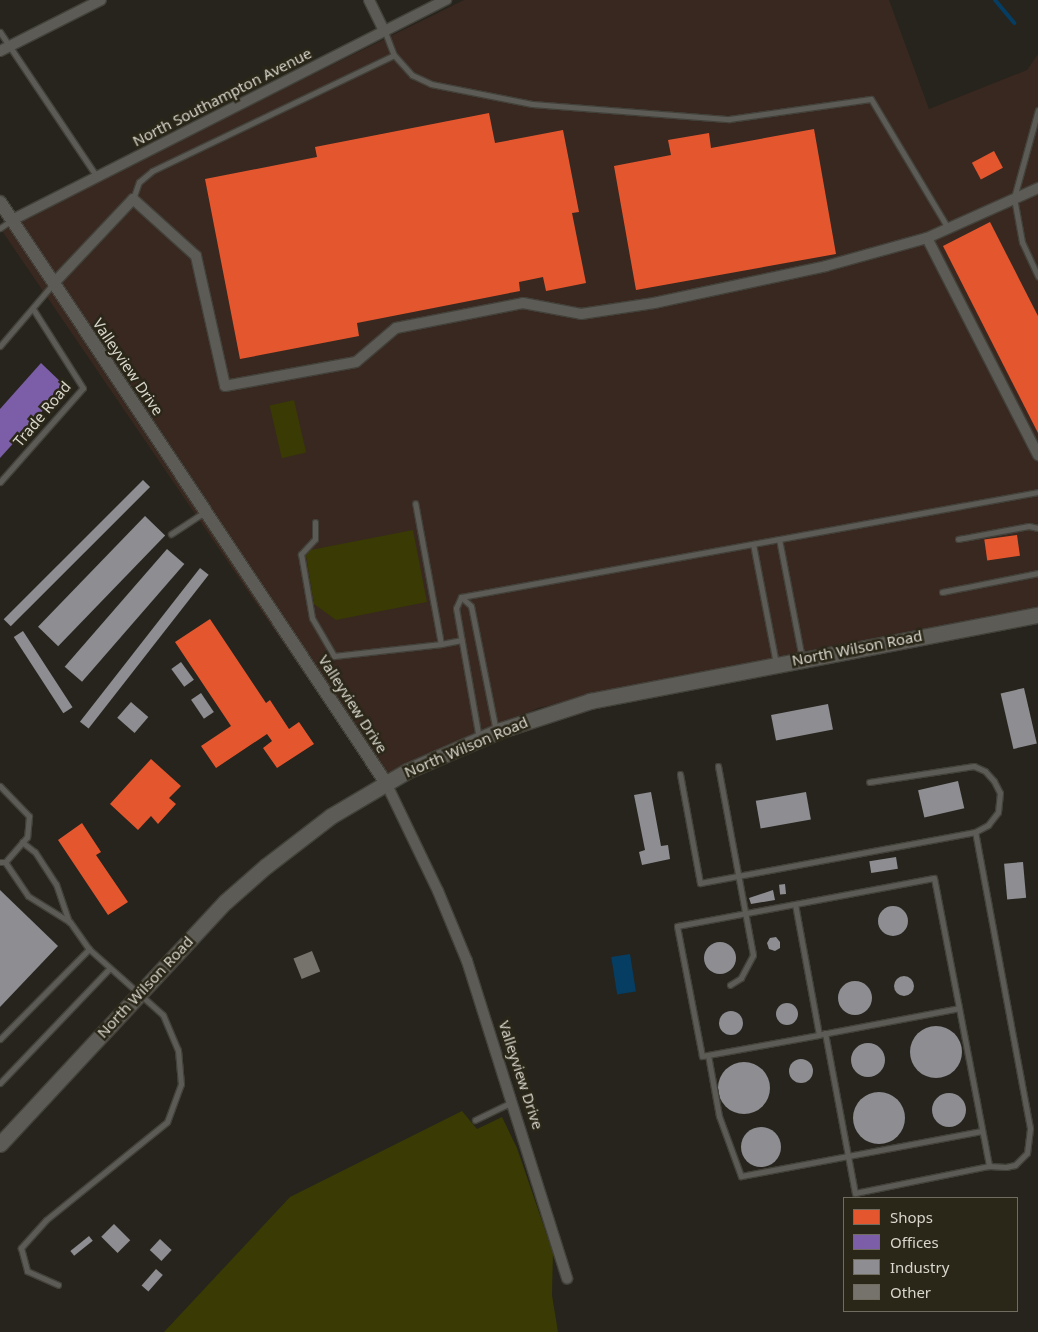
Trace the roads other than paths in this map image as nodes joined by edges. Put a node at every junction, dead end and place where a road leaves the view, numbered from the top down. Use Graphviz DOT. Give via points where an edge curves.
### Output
graph roads {
  1 [pos="101,0"];
  2 [pos="369,0"];
  3 [pos="446,0"];
  4 [pos="384,31"];
  5 [pos="0,32"];
  6 [pos="10,46"];
  7 [pos="0,51"];
  8 [pos="394,54"];
  9 [pos="1038,110"];
  10 [pos="97,177"];
  11 [pos="1038,188"];
  12 [pos="1014,198"];
  13 [pos="133,199"];
  14 [pos="0,202"];
  15 [pos="12,220"];
  16 [pos="0,228"];
  17 [pos="948,228"];
  18 [pos="927,238"];
  19 [pos="1038,276"];
  20 [pos="53,284"];
  21 [pos="33,309"];
  22 [pos="0,346"];
  23 [pos="1038,454"];
  24 [pos="0,482"];
  25 [pos="1038,492"];
  26 [pos="415,503"];
  27 [pos="206,510"];
  28 [pos="315,522"];
  29 [pos="1038,528"];
  30 [pos="171,534"];
  31 [pos="779,539"];
  32 [pos="958,539"];
  33 [pos="753,544"];
  34 [pos="1038,573"];
  35 [pos="942,592"];
  36 [pos="461,597"];
  37 [pos="1038,615"];
  38 [pos="462,640"];
  39 [pos="440,644"];
  40 [pos="802,659"];
  41 [pos="776,664"];
  42 [pos="496,732"];
  43 [pos="479,738"];
  44 [pos="718,766"];
  45 [pos="680,774"];
  46 [pos="869,782"];
  47 [pos="386,783"];
  48 [pos="0,786"];
  49 [pos="975,832"];
  50 [pos="22,842"];
  51 [pos="2,862"];
  52 [pos="738,876"];
  53 [pos="795,904"];
  54 [pos="746,913"];
  55 [pos="70,922"];
  56 [pos="89,949"];
  57 [pos="109,969"];
  58 [pos="730,985"];
  59 [pos="138,993"];
  60 [pos="959,1008"];
  61 [pos="822,1034"];
  62 [pos="0,1039"];
  63 [pos="708,1055"];
  64 [pos="0,1083"];
  65 [pos="513,1102"];
  66 [pos="475,1120"];
  67 [pos="982,1131"];
  68 [pos="0,1144"];
  69 [pos="848,1156"];
  70 [pos="990,1166"];
  71 [pos="567,1279"];
  72 [pos="58,1285"];
  1 -- 6 [label="street"];
  2 -- 4 [label="street"];
  3 -- 4 [label="street, North Southampton Avenue"];
  4 -- 8 [label="lane"];
  4 -- 10 [label="street, North Southampton Avenue"];
  5 -- 6 [label="lane"];
  6 -- 7 [label="street"];
  6 -- 10 [label="lane"];
  8 -- 13 [label="lane" via="152,171 139,182"];
  8 -- 17 [label="lane" via="412,75 431,84 532,104 729,119 871,99"];
  9 -- 12 [label="lane"];
  10 -- 15 [label="street, North Southampton Avenue"];
  11 -- 12 [label="street"];
  12 -- 17 [label="street"];
  12 -- 19 [label="lane" via="1022,242"];
  13 -- 18 [label="street" via="196,256 226,386 356,362 396,328 523,303 581,314 654,303 826,266"];
  13 -- 20 [label="street"];
  14 -- 15 [label="street, Valleyview Drive"];
  15 -- 16 [label="lane"];
  15 -- 20 [label="street, Valleyview Drive"];
  17 -- 18 [label="street"];
  18 -- 23 [label="street"];
  20 -- 21 [label="lane"];
  20 -- 27 [label="street, Valleyview Drive"];
  21 -- 22 [label="lane"];
  21 -- 24 [label="lane, Trade Road" via="83,388"];
  25 -- 31 [label="lane"];
  26 -- 39 [label="lane"];
  27 -- 30 [label="lane"];
  27 -- 47 [label="street, Valleyview Drive"];
  28 -- 39 [label="lane" via="315,539 301,554 312,618 334,656"];
  29 -- 32 [label="lane" via="1028,526"];
  31 -- 33 [label="lane"];
  31 -- 40 [label="lane"];
  33 -- 36 [label="lane"];
  33 -- 41 [label="lane"];
  34 -- 35 [label="lane"];
  36 -- 38 [label="lane" via="456,608"];
  36 -- 42 [label="lane" via="471,606"];
  37 -- 40 [label="main road, North Wilson Road"];
  38 -- 39 [label="lane"];
  38 -- 43 [label="lane"];
  40 -- 41 [label="main road, North Wilson Road"];
  41 -- 42 [label="main road, North Wilson Road" via="590,701"];
  42 -- 43 [label="main road, North Wilson Road"];
  43 -- 47 [label="main road, North Wilson Road"];
  44 -- 52 [label="lane"];
  45 -- 52 [label="lane" via="700,883"];
  46 -- 49 [label="lane" via="962,766 985,771 1000,793 998,812 988,825"];
  47 -- 59 [label="main road, North Wilson Road" via="332,816 266,866 225,902"];
  47 -- 65 [label="street, Valleyview Drive" via="455,930"];
  48 -- 50 [label="lane" via="29,816 27,837"];
  49 -- 52 [label="lane"];
  49 -- 70 [label="lane" via="1032,1137 1027,1153 1015,1165"];
  50 -- 51 [label="lane"];
  50 -- 55 [label="lane" via="35,852 56,884"];
  51 -- 55 [label="lane" via="28,896"];
  52 -- 54 [label="lane"];
  53 -- 54 [label="lane"];
  53 -- 60 [label="lane" via="934,878"];
  53 -- 61 [label="lane"];
  54 -- 58 [label="lane" via="753,955 741,978"];
  54 -- 63 [label="lane" via="677,926 702,1056"];
  55 -- 56 [label="lane"];
  56 -- 57 [label="lane"];
  56 -- 62 [label="lane"];
  57 -- 59 [label="lane"];
  57 -- 64 [label="lane"];
  59 -- 68 [label="main road, North Wilson Road"];
  59 -- 72 [label="lane" via="163,1015 178,1050 181,1084 167,1122 46,1220 21,1248 27,1271"];
  60 -- 61 [label="lane"];
  60 -- 67 [label="lane"];
  61 -- 63 [label="lane"];
  61 -- 69 [label="lane"];
  63 -- 69 [label="lane" via="719,1116 740,1176"];
  65 -- 66 [label="lane"];
  65 -- 71 [label="street, Valleyview Drive"];
  67 -- 69 [label="lane"];
  67 -- 70 [label="lane"];
  69 -- 70 [label="lane" via="855,1192"];
}
